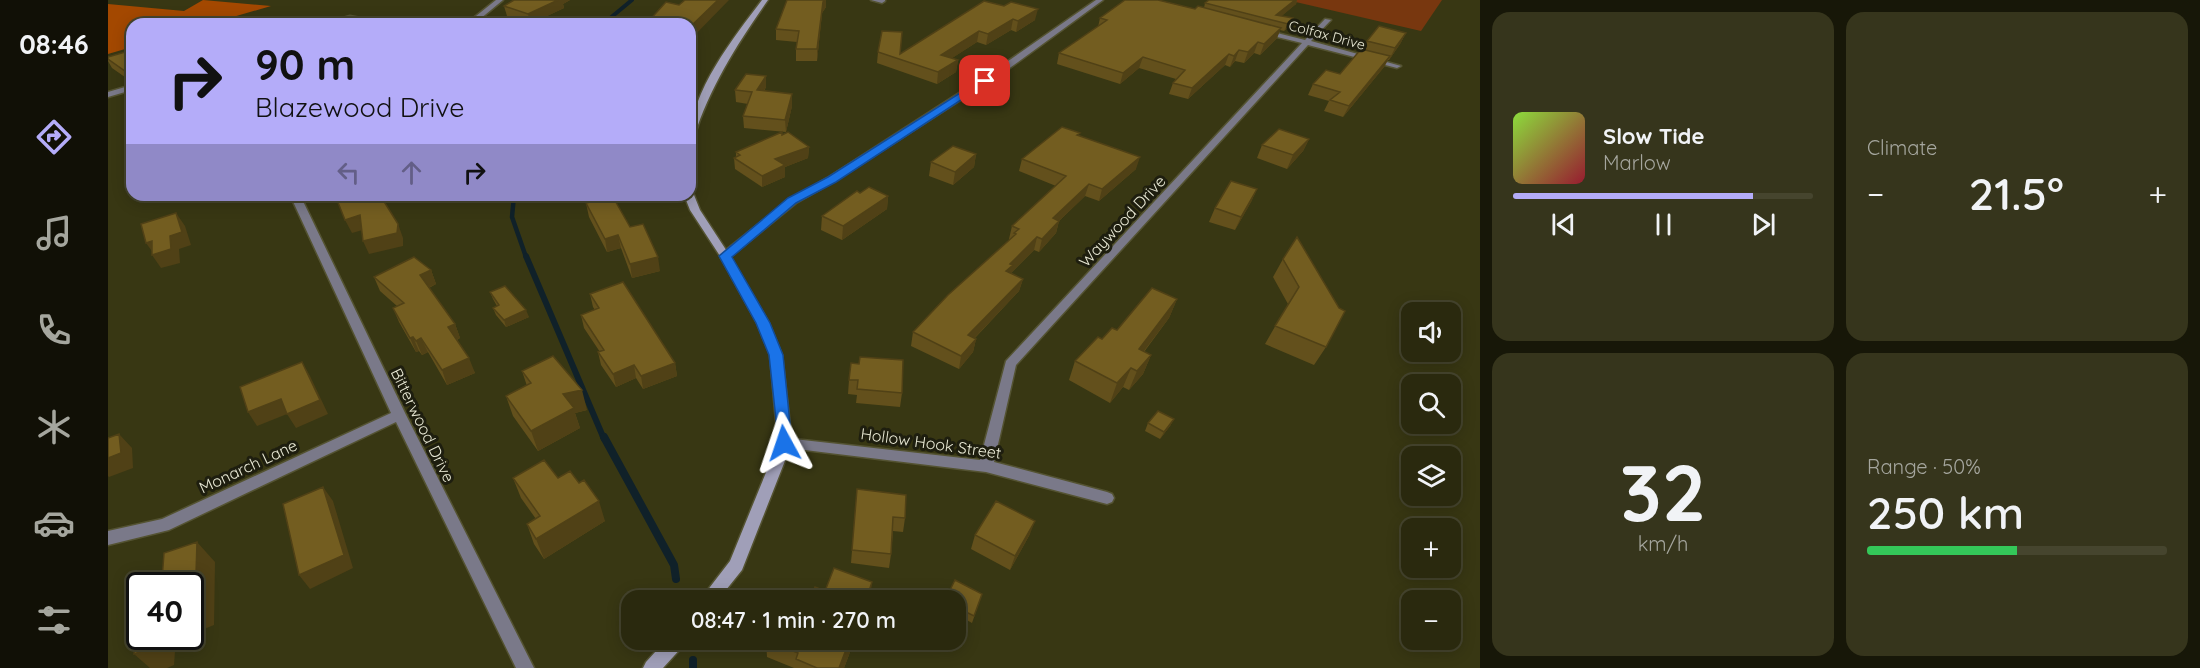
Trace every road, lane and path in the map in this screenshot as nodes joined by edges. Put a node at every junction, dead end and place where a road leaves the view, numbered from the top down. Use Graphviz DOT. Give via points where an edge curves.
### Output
graph roads {
  1 [pos="500,0"];
  2 [pos="765,0"];
  3 [pos="874,0"];
  4 [pos="1100,0"];
  5 [pos="882,1"];
  6 [pos="478,18"];
  7 [pos="1327,20"];
  8 [pos="1250,27"];
  9 [pos="1307,42"];
  10 [pos="1397,66"];
  11 [pos="126,89"];
  12 [pos="108,95"];
  13 [pos="696,122"];
  14 [pos="298,201"];
  15 [pos="691,201"];
  16 [pos="725,256"];
  17 [pos="399,415"];
  18 [pos="784,443"];
  19 [pos="986,466"];
  20 [pos="1107,498"];
  21 [pos="108,537"];
  22 [pos="716,590"];
  23 [pos="668,650"];
  24 [pos="525,668"];
  25 [pos="652,668"];
  1 -- 6 [label="street"];
  2 -- 13 [label="street" via="711,83"];
  3 -- 5 [label="street"];
  4 -- 16 [label="street" via="995,75 832,180 792,201"];
  7 -- 9 [label="street, Waywood Drive"];
  8 -- 9 [label="street, Colfax Drive"];
  9 -- 10 [label="street, Colfax Drive"];
  9 -- 19 [label="street, Waywood Drive" via="1010,364"];
  11 -- 12 [label="street"];
  14 -- 17 [label="street, Bitterwood Drive"];
  15 -- 16 [label="street"];
  16 -- 18 [label="street" via="763,323 776,355"];
  17 -- 21 [label="street, Monarch Lane" via="164,525"];
  17 -- 24 [label="street, Bitterwood Drive"];
  18 -- 19 [label="street, Hollow Hook Street"];
  18 -- 22 [label="street" via="736,565"];
  19 -- 20 [label="street, Hollow Hook Street"];
  23 -- 25 [label="street"];
}
